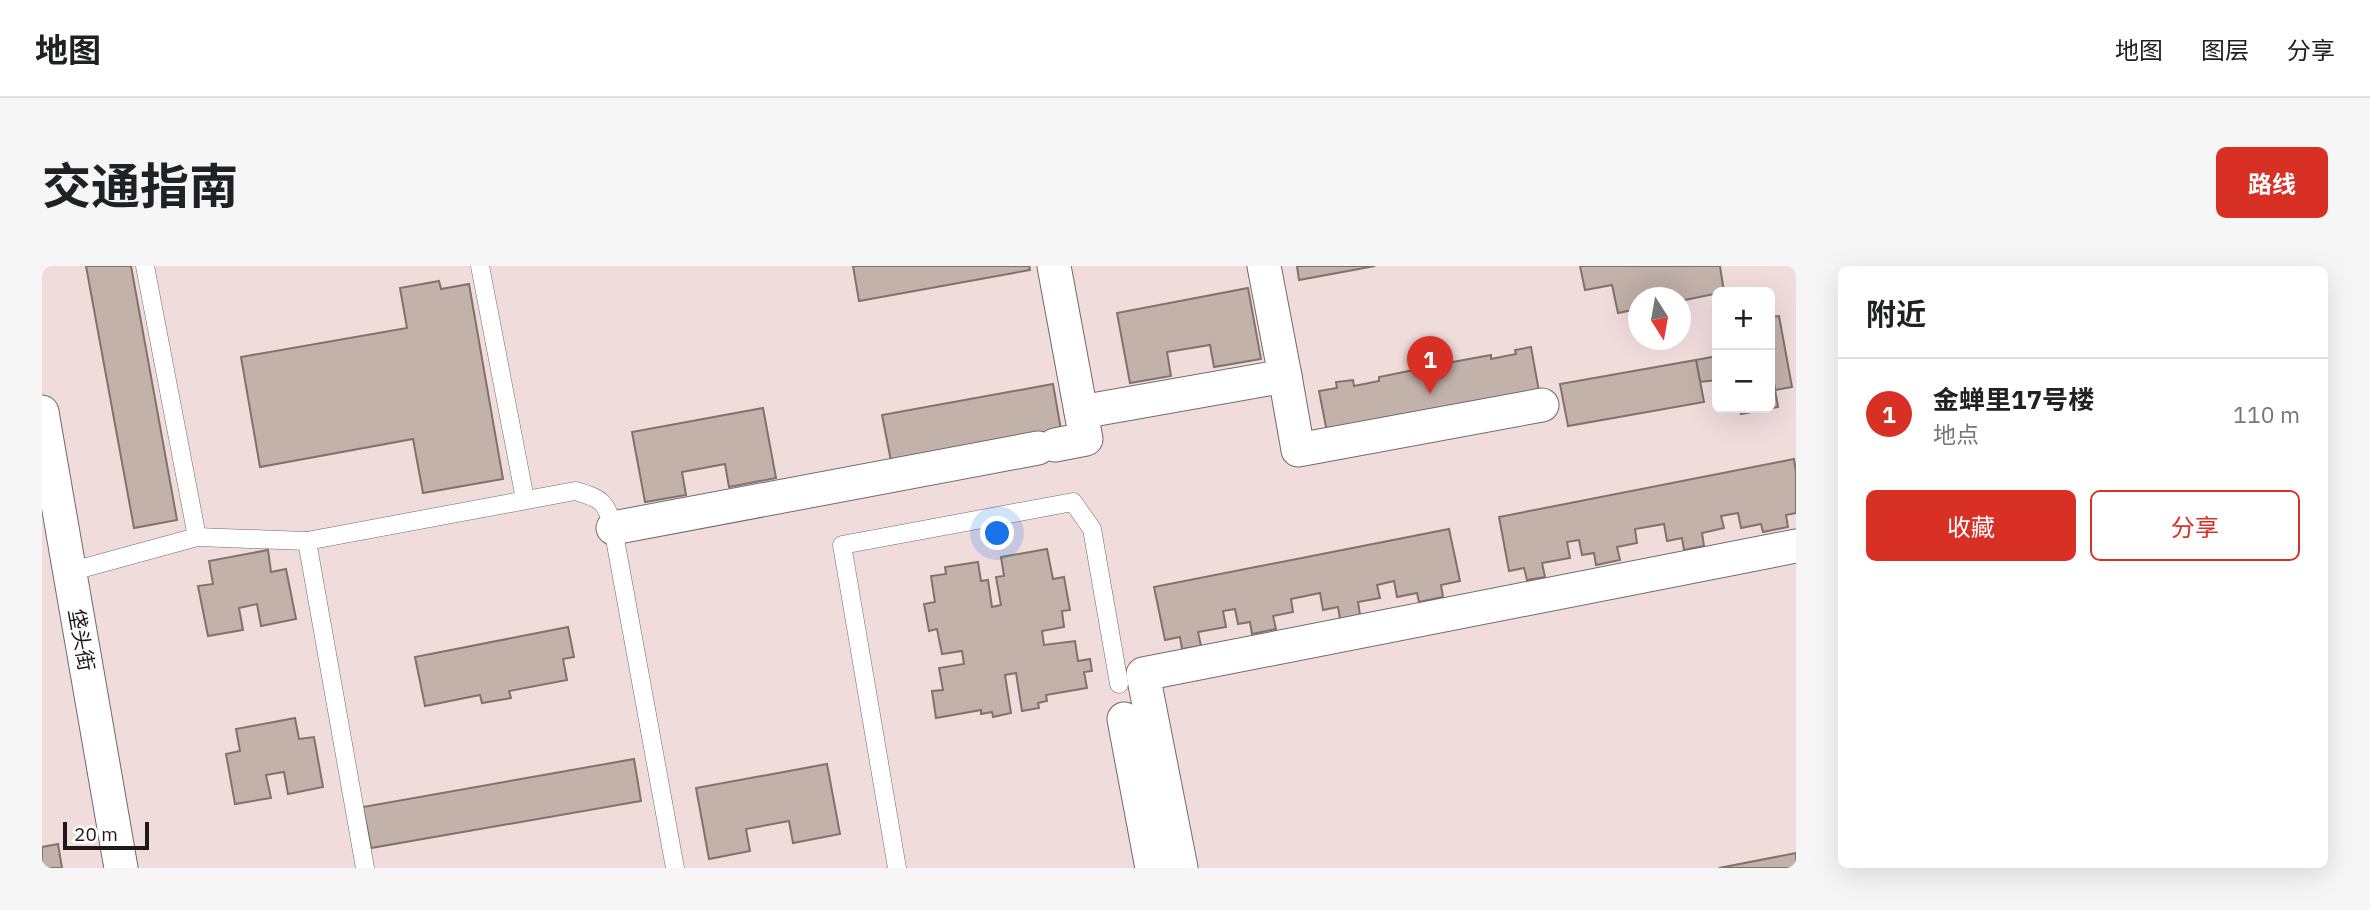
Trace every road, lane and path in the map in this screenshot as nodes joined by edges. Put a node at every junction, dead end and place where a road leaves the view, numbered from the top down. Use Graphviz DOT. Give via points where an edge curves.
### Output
graph roads {
  1 [pos="145,266"];
  2 [pos="480,266"];
  3 [pos="1054,266"];
  4 [pos="1264,266"];
  5 [pos="1285,376"];
  6 [pos="1542,405"];
  7 [pos="42,412"];
  8 [pos="1080,412"];
  9 [pos="525,499"];
  10 [pos="613,528"];
  11 [pos="197,537"];
  12 [pos="307,541"];
  13 [pos="1796,546"];
  14 [pos="69,572"];
  15 [pos="1119,684"];
  16 [pos="1124,719"];
  17 [pos="121,868"];
  18 [pos="365,868"];
  19 [pos="675,868"];
  20 [pos="897,868"];
  21 [pos="1152,868"];
  22 [pos="1181,868"];
  1 -- 11 [label="lane"];
  2 -- 9 [label="lane"];
  3 -- 8 [label="street"];
  4 -- 5 [label="street"];
  5 -- 6 [label="street" via="1298,450"];
  5 -- 8 [label="street"];
  7 -- 14 [label="street, 垡头街"];
  8 -- 10 [label="street" via="1086,439"];
  9 -- 10 [label="lane" via="575,491 594,496 608,508"];
  9 -- 12 [label="lane"];
  10 -- 19 [label="lane"];
  11 -- 12 [label="lane"];
  11 -- 14 [label="lane"];
  12 -- 18 [label="lane"];
  13 -- 22 [label="street" via="1143,674"];
  14 -- 17 [label="street, 垡头街"];
  15 -- 20 [label="lane" via="1092,528 1073,502 842,545"];
  16 -- 21 [label="street"];
}
